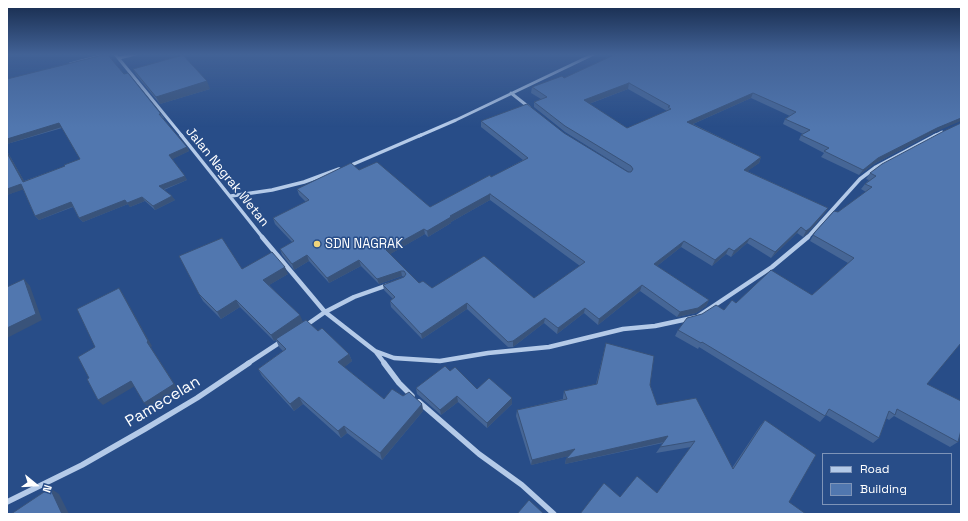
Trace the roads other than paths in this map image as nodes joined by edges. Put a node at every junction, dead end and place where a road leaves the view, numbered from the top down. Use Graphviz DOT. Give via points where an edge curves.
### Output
graph roads {
  1 [pos="135,78"];
  2 [pos="542,78"];
  3 [pos="511,93"];
  4 [pos="535,112"];
  5 [pos="949,129"];
  6 [pos="231,196"];
  7 [pos="396,282"];
  8 [pos="325,312"];
  9 [pos="300,329"];
  10 [pos="287,338"];
  11 [pos="375,351"];
  12 [pos="7,502"];
  13 [pos="554,514"];
  1 -- 6 [label="street, Jalan Nagrak Wetan"];
  2 -- 3 [label="street"];
  3 -- 4 [label="street"];
  3 -- 6 [label="street" via="358,163 287,187"];
  5 -- 11 [label="street" via="876,167 860,179 806,239 772,267 697,316 655,326 623,329 549,347 440,361 394,358"];
  6 -- 8 [label="street, Jalan Nagrak Wetan" via="254,228"];
  7 -- 8 [label="street" via="354,297"];
  8 -- 9 [label="street"];
  8 -- 11 [label="street, Jalan Nagrak Wetan"];
  10 -- 12 [label="street, Pamecelan" via="152,425 82,465"];
  11 -- 13 [label="street" via="398,383 479,454 522,485"];
}
